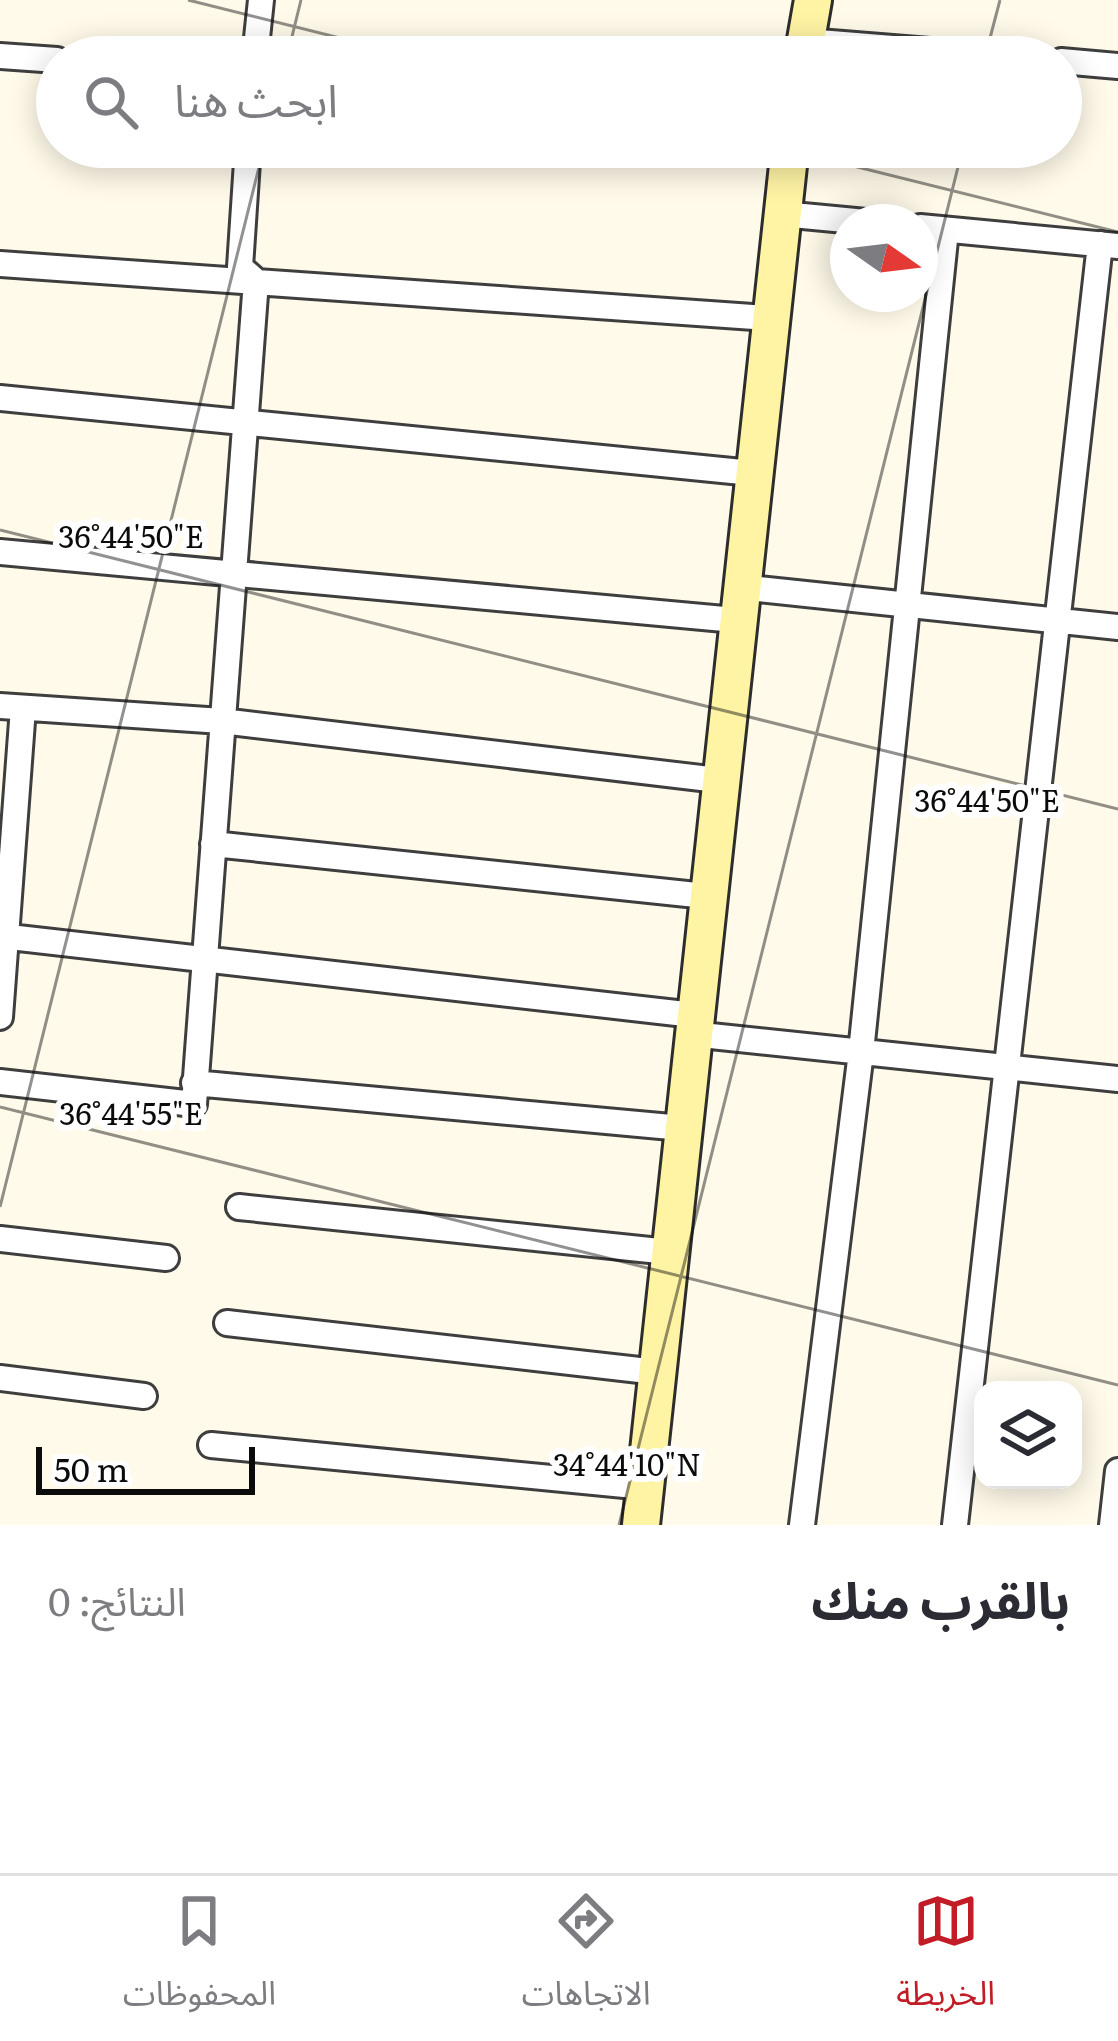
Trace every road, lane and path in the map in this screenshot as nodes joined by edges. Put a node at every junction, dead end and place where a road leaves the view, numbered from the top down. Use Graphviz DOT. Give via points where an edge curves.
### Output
graph roads {
  1 [pos="262,0"];
  2 [pos="813,0"];
  3 [pos="258,36"];
  4 [pos="807,36"];
  5 [pos="0,56"];
  6 [pos="36,59"];
  7 [pos="1082,63"];
  8 [pos="1118,66"];
  9 [pos="247,168"];
  10 [pos="787,168"];
  11 [pos="782,214"];
  12 [pos="830,219"];
  13 [pos="938,228"];
  14 [pos="1109,245"];
  15 [pos="0,264"];
  16 [pos="256,281"];
  17 [pos="927,312"];
  18 [pos="768,318"];
  19 [pos="0,398"];
  20 [pos="245,422"];
  21 [pos="752,473"];
  22 [pos="0,552"];
  23 [pos="233,574"];
  24 [pos="737,604"];
  25 [pos="907,605"];
  26 [pos="1058,621"];
  27 [pos="1118,627"];
  28 [pos="12,707"];
  29 [pos="221,721"];
  30 [pos="718,780"];
  31 [pos="213,844"];
  32 [pos="706,896"];
  33 [pos="3,936"];
  34 [pos="204,959"];
  35 [pos="0,1017"];
  36 [pos="693,1024"];
  37 [pos="860,1052"];
  38 [pos="1007,1068"];
  39 [pos="1118,1079"];
  40 [pos="0,1082"];
  41 [pos="194,1083"];
  42 [pos="682,1128"];
  43 [pos="239,1207"];
  44 [pos="0,1239"];
  45 [pos="669,1252"];
  46 [pos="166,1258"];
  47 [pos="227,1323"];
  48 [pos="657,1372"];
  49 [pos="0,1378"];
  50 [pos="145,1396"];
  51 [pos="211,1445"];
  52 [pos="1118,1471"];
  53 [pos="645,1487"];
  54 [pos="641,1525"];
  55 [pos="802,1525"];
  56 [pos="956,1525"];
  57 [pos="1112,1525"];
  1 -- 3 [label="street"];
  2 -- 4 [label="street"];
  5 -- 6 [label="street"];
  7 -- 8 [label="street"];
  9 -- 16 [label="street" via="240,267"];
  10 -- 11 [label="street"];
  11 -- 12 [label="street"];
  11 -- 18 [label="street"];
  13 -- 14 [label="street"];
  14 -- 26 [label="street"];
  15 -- 16 [label="street"];
  16 -- 18 [label="street"];
  16 -- 20 [label="street"];
  17 -- 25 [label="street"];
  18 -- 21 [label="street"];
  19 -- 20 [label="street"];
  20 -- 21 [label="street"];
  20 -- 23 [label="street"];
  21 -- 24 [label="street"];
  22 -- 23 [label="street"];
  23 -- 24 [label="street"];
  23 -- 29 [label="street"];
  24 -- 25 [label="street"];
  24 -- 30 [label="street"];
  25 -- 26 [label="street"];
  25 -- 37 [label="street"];
  26 -- 27 [label="street"];
  26 -- 38 [label="street"];
  28 -- 29 [label="street"];
  28 -- 33 [label="street"];
  29 -- 30 [label="street"];
  29 -- 31 [label="street"];
  30 -- 32 [label="street"];
  31 -- 32 [label="street"];
  31 -- 34 [label="street"];
  32 -- 36 [label="street"];
  33 -- 34 [label="street"];
  33 -- 35 [label="street"];
  34 -- 36 [label="street"];
  34 -- 41 [label="street"];
  36 -- 37 [label="street"];
  36 -- 42 [label="street"];
  37 -- 38 [label="street"];
  37 -- 55 [label="street"];
  38 -- 39 [label="street"];
  38 -- 56 [label="street"];
  40 -- 41 [label="street" via="194,1104"];
  41 -- 42 [label="street"];
  42 -- 45 [label="street"];
  43 -- 45 [label="street"];
  44 -- 46 [label="street"];
  45 -- 48 [label="street"];
  47 -- 48 [label="street"];
  48 -- 53 [label="street"];
  49 -- 50 [label="street"];
  51 -- 53 [label="street"];
  52 -- 57 [label="street"];
  53 -- 54 [label="street"];
}
